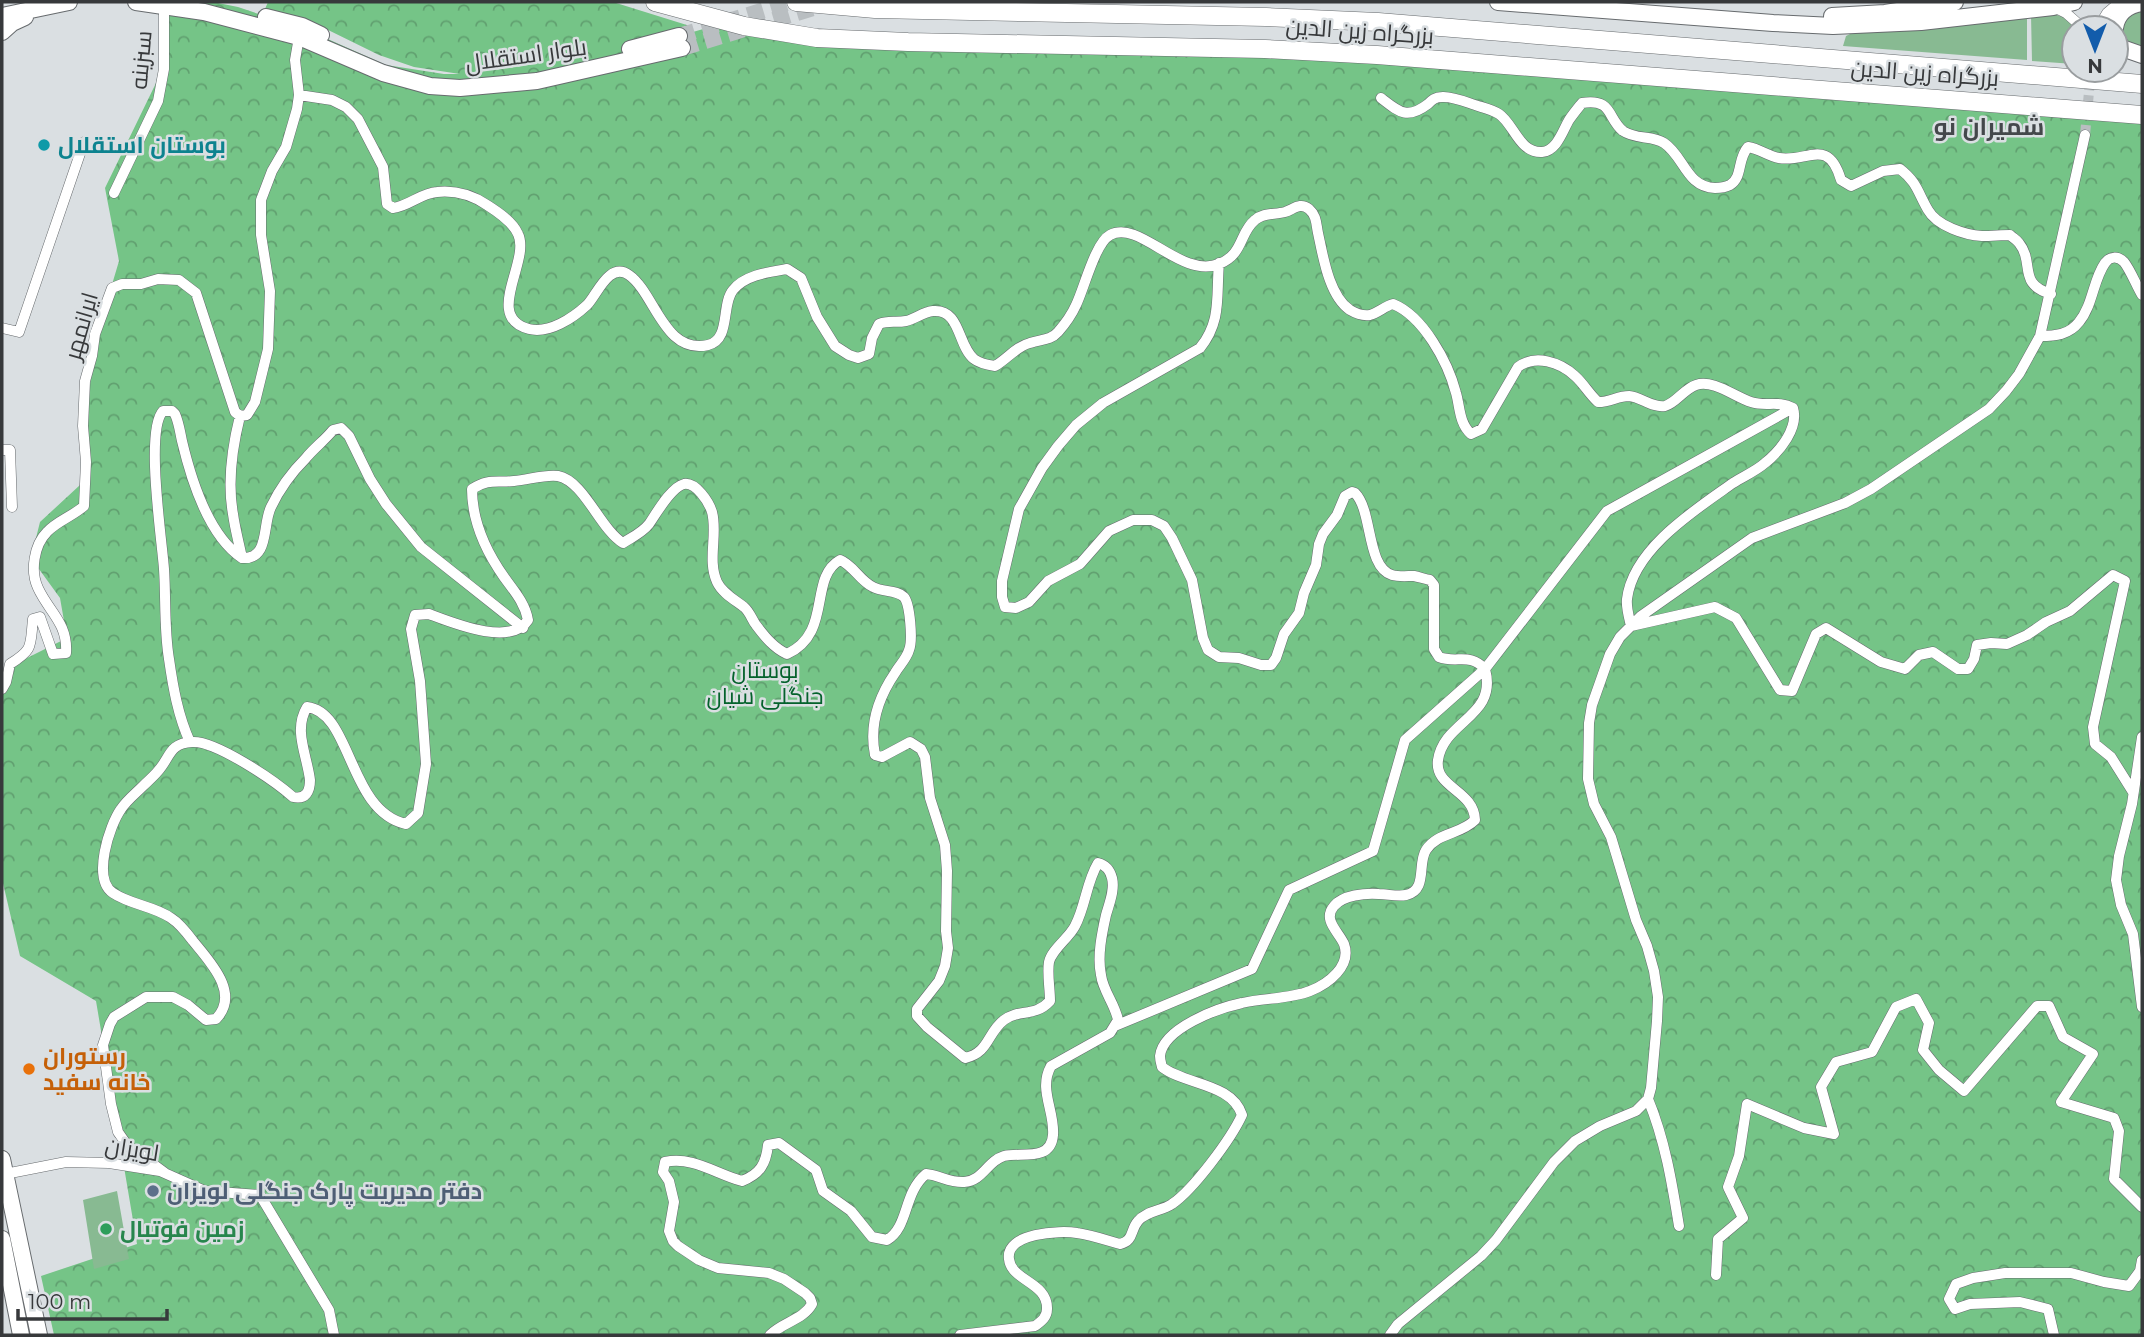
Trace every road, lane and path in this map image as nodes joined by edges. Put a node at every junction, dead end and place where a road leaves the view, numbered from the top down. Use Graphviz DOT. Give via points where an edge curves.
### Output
graph roads {
  1 [pos="136,2"];
  2 [pos="208,2"];
  3 [pos="655,2"];
  4 [pos="796,2"];
  5 [pos="1498,2"];
  6 [pos="1612,2"];
  7 [pos="1954,2"];
  8 [pos="2074,2"];
  9 [pos="2120,2"];
  10 [pos="62,3"];
  11 [pos="2142,3"];
  12 [pos="164,5"];
  13 [pos="2053,6"];
  14 [pos="2067,14"];
  15 [pos="2106,14"];
  16 [pos="2122,14"];
  17 [pos="2,16"];
  18 [pos="1959,18"];
  19 [pos="2,32"];
  20 [pos="299,37"];
  21 [pos="2142,84"];
  22 [pos="299,95"];
  23 [pos="1381,98"];
  24 [pos="2142,115"];
  25 [pos="2085,135"];
  26 [pos="84,142"];
  27 [pos="114,193"];
  28 [pos="1220,263"];
  29 [pos="2051,294"];
  30 [pos="2142,295"];
  31 [pos="2,328"];
  32 [pos="2040,336"];
  33 [pos="1793,408"];
  34 [pos="240,416"];
  35 [pos="2,450"];
  36 [pos="12,507"];
  37 [pos="242,558"];
  38 [pos="1631,626"];
  39 [pos="523,628"];
  40 [pos="1485,669"];
  41 [pos="2,689"];
  42 [pos="2142,737"];
  43 [pos="190,742"];
  44 [pos="2133,792"];
  45 [pos="2142,1007"];
  46 [pos="1115,1026"];
  47 [pos="1648,1099"];
  48 [pos="3,1166"];
  49 [pos="165,1173"];
  50 [pos="2142,1207"];
  51 [pos="1679,1226"];
  52 [pos="2,1239"];
  53 [pos="2142,1260"];
  54 [pos="1716,1275"];
  55 [pos="8,1288"];
  56 [pos="21,1335"];
  57 [pos="39,1335"];
  58 [pos="334,1335"];
  59 [pos="769,1335"];
  60 [pos="960,1335"];
  61 [pos="1390,1335"];
  62 [pos="2054,1335"];
  1 -- 12 [label="main road, بلوار استقلال"];
  2 -- 20 [label="main road, بلوار استقلال" via="302,26 405,70 456,78 524,73 680,42 537,81 460,88 383,74"];
  3 -- 24 [label="highway, بزرگراه زین الدین" via="744,26 817,38 1377,55"];
  4 -- 21 [label="highway, بزرگراه زین الدین" via="875,9 1378,23"];
  5 -- 18 [label="main road" via="1833,26"];
  6 -- 7 [label="main road" via="1836,16"];
  7 -- 18 [label="main road" via="1950,13"];
  8 -- 13 [label="main road"];
  9 -- 15 [label="street"];
  10 -- 17 [label="main road"];
  10 -- 19 [label="main road" via="12,23"];
  11 -- 16 [label="main road" via="2128,6"];
  12 -- 20 [label="main road, بلوار استقلال"];
  12 -- 27 [label="street, سبزینه" via="164,69 158,100"];
  13 -- 14 [label="street"];
  13 -- 18 [label="main road"];
  20 -- 22 [label="street" via="295,60"];
  22 -- 28 [label="street" via="332,100 358,119 383,167 387,204 393,208 425,194 465,194 501,215 518,232 519,254 508,307 521,326 531,330 562,323 589,304 603,282 622,272 637,283 674,336 692,345 708,345 716,342 724,328 731,292 757,276 787,269 801,278 835,346 849,355 864,358 869,354 879,324 931,311 952,318 974,359 995,366 1023,345 1052,338 1060,330 1110,235 1136,236 1199,266"];
  22 -- 34 [label="street" via="293,130 261,200 270,291 268,349 255,402 247,415"];
  23 -- 29 [label="street" via="1399,113 1408,114 1445,96 1490,110 1505,120 1520,142 1542,152 1559,138 1582,103 1596,102 1612,114 1624,132 1672,149 1692,179 1704,187 1729,186 1736,180 1741,154 1748,147 1776,158 1821,155 1851,186 1883,171 1900,169 1912,178 1929,213 1941,222 1981,236 2010,235 2020,244 2028,276 2038,290"];
  25 -- 29 [label="street"];
  26 -- 31 [label="street" via="19,332"];
  28 -- 33 [label="street" via="1240,246 1255,220 1297,206 1310,210 1316,217 1330,281 1343,305 1368,316 1393,304 1404,308 1446,365 1463,426 1471,433 1482,429 1518,367 1535,360 1564,367 1598,402 1630,396 1656,406 1667,405 1697,384 1708,384 1756,403 1784,403"];
  28 -- 40 [label="street" via="1216,321 1200,348 1103,403 1076,425 1042,468 1019,509 1002,581 1005,607 1029,602 1048,581 1080,564 1109,531 1133,520 1152,520 1164,526 1192,580 1208,650 1220,657 1271,665 1299,613 1323,534 1352,492 1364,507 1377,560 1385,572 1415,576 1434,585 1434,649 1439,657 1474,660"];
  29 -- 32 [label="street"];
  30 -- 32 [label="street" via="2123,261 2110,258 2078,324 2067,332"];
  32 -- 38 [label="street" via="2019,374 1989,409 1871,489 1752,538"];
  33 -- 38 [label="street" via="1796,416 1779,449 1688,516 1646,557 1634,574 1626,603"];
  33 -- 40 [label="street" via="1607,511"];
  34 -- 37 [label="street" via="230,478"];
  34 -- 41 [label="street, ایرانمهر" via="196,293 179,281 158,279 112,288 95,334 85,381 83,506 47,531 33,554 36,586 62,625 66,653 53,654 40,617 33,619 30,648 10,664"];
  35 -- 36 [label="street" via="10,450"];
  37 -- 39 [label="street" via="259,554 267,516 283,484 333,430 341,428 386,504 421,547"];
  37 -- 43 [label="street" via="217,533 195,483 175,414 163,411 157,420 155,468 167,638 176,698"];
  38 -- 44 [label="street" via="1715,607 1736,618 1780,690 1792,691 1816,634 1826,628 1881,662 1905,669 1919,655 1933,652 1958,669 1969,669 1977,645 2007,645 2027,635 2070,611 2113,575 2125,581 2093,727 2095,744 2111,757"];
  38 -- 47 [label="street" via="1610,654 1592,705 1588,779 1654,971 1657,1021"];
  39 -- 43 [label="street" via="483,631 429,614 415,615 412,620 426,764 418,813 406,824 388,817 367,794 341,738 317,708 307,707 300,720 310,780 308,792 298,798 206,743"];
  39 -- 46 [label="street" via="528,620 526,609 490,555 475,521 472,489 482,482 560,476 623,543 649,525 678,487 691,484 712,512 717,581 772,645 787,654 810,634 826,573 840,560 870,586 898,593 908,605 910,649 882,694 873,721 872,744 875,755 882,757 910,742 921,749 945,845 948,948 939,981 923,999 917,1016 965,1058 985,1047 1009,1017 1043,1008 1050,1001 1051,955 1074,927 1098,863 1109,871 1113,887 1100,957 1101,975 1118,1020"];
  40 -- 46 [label="street" via="1405,740 1373,851 1289,890 1252,969"];
  40 -- 60 [label="street" via="1486,690 1480,707 1446,737 1438,760 1443,778 1474,807 1475,820 1431,842 1415,891 1352,897 1336,904 1330,923 1344,943 1345,960 1326,983 1308,992 1214,1013 1186,1024 1167,1041 1160,1055 1162,1067 1239,1105 1242,1115 1233,1133 1182,1196 1139,1219 1126,1242 1058,1232 1017,1241 1010,1250 1012,1268 1043,1293 1047,1314 1035,1326"];
  42 -- 44 [label="street"];
  43 -- 49 [label="street" via="171,749 158,772 120,811 102,872 113,893 172,919 209,959 223,985 223,1008 216,1019 206,1020 173,997 146,997 114,1017 103,1045 118,1132 127,1145"];
  44 -- 45 [label="street" via="2116,880 2133,934"];
  46 -- 59 [label="street" via="1047,1073 1053,1136 1048,1149 999,1158 981,1176 965,1182 926,1174 910,1195 900,1228 887,1240 872,1237 851,1211 823,1191 816,1170 779,1143 768,1145 763,1167 742,1181 692,1162 666,1162 663,1172 674,1202 669,1231 678,1246 718,1268 769,1273 810,1298 812,1304 804,1314"];
  47 -- 51 [label="street" via="1669,1166"];
  47 -- 61 [label="street" via="1636,1111 1575,1141 1496,1240"];
  48 -- 49 [label="street, لویزان" via="109,1163"];
  48 -- 57 [label="main road"];
  49 -- 58 [label="street, لویزان" via="205,1191 260,1195 328,1310"];
  50 -- 54 [label="street" via="2115,1179 2119,1131 2115,1118 2061,1102 2093,1054 2063,1037 2049,1006 2037,1006 1964,1091 1923,1050 1929,1023 1916,999 1896,1007 1872,1052 1836,1062 1821,1087 1834,1133 1804,1128 1747,1104 1739,1156 1728,1187 1743,1218 1718,1239"];
  52 -- 55 [label="main road"];
  53 -- 62 [label="street" via="2129,1286 2070,1273 2005,1273 1956,1284 1949,1299 1955,1310 1970,1304 2020,1301 2048,1309"];
  55 -- 56 [label="main road"];
}
